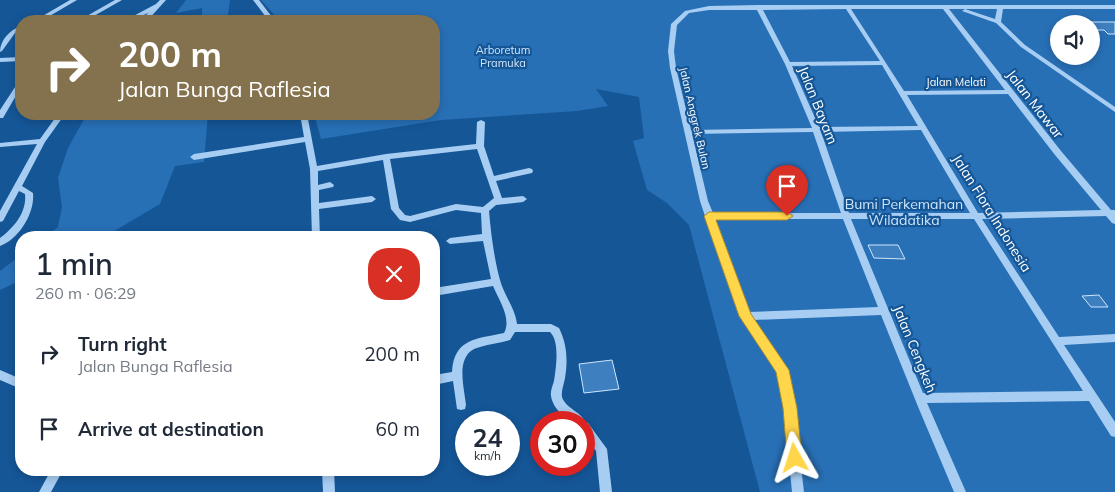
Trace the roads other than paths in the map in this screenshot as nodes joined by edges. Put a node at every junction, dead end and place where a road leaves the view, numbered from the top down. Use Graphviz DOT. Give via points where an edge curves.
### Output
graph roads {
  1 [pos="74,0"];
  2 [pos="119,0"];
  3 [pos="256,0"];
  4 [pos="814,0"];
  5 [pos="885,0"];
  6 [pos="161,3"];
  7 [pos="817,6"];
  8 [pos="760,7"];
  9 [pos="847,7"];
  10 [pos="1115,7"];
  11 [pos="892,8"];
  12 [pos="945,8"];
  13 [pos="957,8"];
  14 [pos="1000,8"];
  15 [pos="48,15"];
  16 [pos="92,15"];
  17 [pos="138,15"];
  18 [pos="150,15"];
  19 [pos="267,15"];
  20 [pos="998,22"];
  21 [pos="15,31"];
  22 [pos="0,50"];
  23 [pos="15,59"];
  24 [pos="0,60"];
  25 [pos="788,64"];
  26 [pos="884,64"];
  27 [pos="15,92"];
  28 [pos="901,92"];
  29 [pos="1010,92"];
  30 [pos="1115,102"];
  31 [pos="1107,104"];
  32 [pos="1115,110"];
  33 [pos="0,116"];
  34 [pos="57,120"];
  35 [pos="304,120"];
  36 [pos="481,122"];
  37 [pos="922,128"];
  38 [pos="816,130"];
  39 [pos="688,132"];
  40 [pos="308,139"];
  41 [pos="42,140"];
  42 [pos="0,145"];
  43 [pos="480,146"];
  44 [pos="386,157"];
  45 [pos="194,158"];
  46 [pos="314,169"];
  47 [pos="529,171"];
  48 [pos="491,179"];
  49 [pos="330,185"];
  50 [pos="18,187"];
  51 [pos="315,188"];
  52 [pos="372,199"];
  53 [pos="523,199"];
  54 [pos="496,202"];
  55 [pos="315,207"];
  56 [pos="485,210"];
  57 [pos="1112,213"];
  58 [pos="709,216"];
  59 [pos="846,216"];
  60 [pos="976,216"];
  61 [pos="0,219"];
  62 [pos="1115,222"];
  63 [pos="316,231"];
  64 [pos="487,237"];
  65 [pos="450,241"];
  66 [pos="0,243"];
  67 [pos="496,282"];
  68 [pos="440,291"];
  69 [pos="884,310"];
  70 [pos="746,316"];
  71 [pos="512,328"];
  72 [pos="1115,338"];
  73 [pos="1058,341"];
  74 [pos="0,375"];
  75 [pos="457,376"];
  76 [pos="440,379"];
  77 [pos="15,381"];
  78 [pos="1093,396"];
  79 [pos="920,398"];
  80 [pos="460,405"];
  81 [pos="566,411"];
  82 [pos="1115,432"];
  83 [pos="595,440"];
  84 [pos="53,476"];
  85 [pos="328,476"];
  86 [pos="44,492"];
  87 [pos="329,492"];
  88 [pos="606,492"];
  89 [pos="798,492"];
  90 [pos="960,492"];
  1 -- 15 [label="street"];
  2 -- 16 [label="street"];
  3 -- 19 [label="street"];
  4 -- 7 [label="street"];
  5 -- 11 [label="street"];
  6 -- 17 [label="street"];
  6 -- 18 [label="street"];
  7 -- 8 [label="street"];
  7 -- 9 [label="street"];
  8 -- 25 [label="street, Jalan Bayam"];
  8 -- 39 [label="street, Jalan Anggrek Bulan" via="702,8 688,12 674,24 672,58"];
  9 -- 11 [label="street"];
  9 -- 26 [label="street, Jalan Flora Indonesia"];
  10 -- 14 [label="street"];
  11 -- 12 [label="street"];
  12 -- 13 [label="street"];
  12 -- 29 [label="street, Jalan Mawar"];
  13 -- 14 [label="street"];
  13 -- 20 [label="street"];
  14 -- 20 [label="street"];
  20 -- 31 [label="street" via="1023,46"];
  21 -- 22 [label="street"];
  23 -- 24 [label="street"];
  25 -- 26 [label="street"];
  25 -- 38 [label="street, Jalan Bayam"];
  26 -- 28 [label="street, Jalan Flora Indonesia"];
  27 -- 33 [label="street"];
  28 -- 29 [label="street, Jalan Melati"];
  28 -- 37 [label="street, Jalan Flora Indonesia"];
  29 -- 57 [label="street, Jalan Mawar"];
  30 -- 31 [label="street"];
  31 -- 32 [label="street"];
  34 -- 41 [label="street"];
  35 -- 40 [label="street"];
  36 -- 43 [label="street"];
  37 -- 38 [label="street"];
  37 -- 60 [label="street, Jalan Flora Indonesia"];
  38 -- 39 [label="street"];
  38 -- 59 [label="street, Jalan Bayam"];
  39 -- 58 [label="street, Jalan Anggrek Bulan"];
  40 -- 45 [label="street"];
  40 -- 46 [label="street"];
  41 -- 42 [label="street"];
  41 -- 50 [label="street"];
  43 -- 44 [label="street"];
  43 -- 48 [label="street"];
  44 -- 46 [label="street"];
  44 -- 56 [label="street" via="395,209 403,218 456,207"];
  46 -- 51 [label="street"];
  47 -- 48 [label="street"];
  48 -- 54 [label="street" via="498,199"];
  49 -- 51 [label="street"];
  50 -- 61 [label="street"];
  50 -- 66 [label="street" via="29,193 28,209 13,232"];
  51 -- 55 [label="street"];
  52 -- 55 [label="street"];
  53 -- 54 [label="street"];
  54 -- 56 [label="street"];
  55 -- 63 [label="street"];
  56 -- 64 [label="street"];
  57 -- 60 [label="street"];
  57 -- 62 [label="street, Jalan Mawar"];
  58 -- 59 [label="street"];
  58 -- 70 [label="street, Jalan Anggrek Bulan"];
  59 -- 60 [label="street"];
  59 -- 69 [label="street, Jalan Cengkeh"];
  60 -- 73 [label="street, Jalan Flora Indonesia"];
  64 -- 65 [label="street"];
  64 -- 67 [label="street"];
  67 -- 68 [label="street"];
  67 -- 71 [label="street" via="510,313"];
  69 -- 70 [label="street"];
  69 -- 79 [label="street, Jalan Cengkeh"];
  70 -- 89 [label="street, Jalan Anggrek Bulan" via="786,380"];
  71 -- 75 [label="street" via="507,337 466,347 460,355"];
  71 -- 81 [label="street" via="556,330 561,348 561,379 556,395"];
  72 -- 73 [label="street"];
  73 -- 78 [label="street, Jalan Flora Indonesia"];
  74 -- 77 [label="street"];
  75 -- 76 [label="street"];
  75 -- 80 [label="street"];
  78 -- 79 [label="street"];
  78 -- 82 [label="street, Jalan Flora Indonesia"];
  79 -- 90 [label="street, Jalan Cengkeh"];
  83 -- 88 [label="street" via="601,450"];
  84 -- 86 [label="street"];
  85 -- 87 [label="street"];
}
